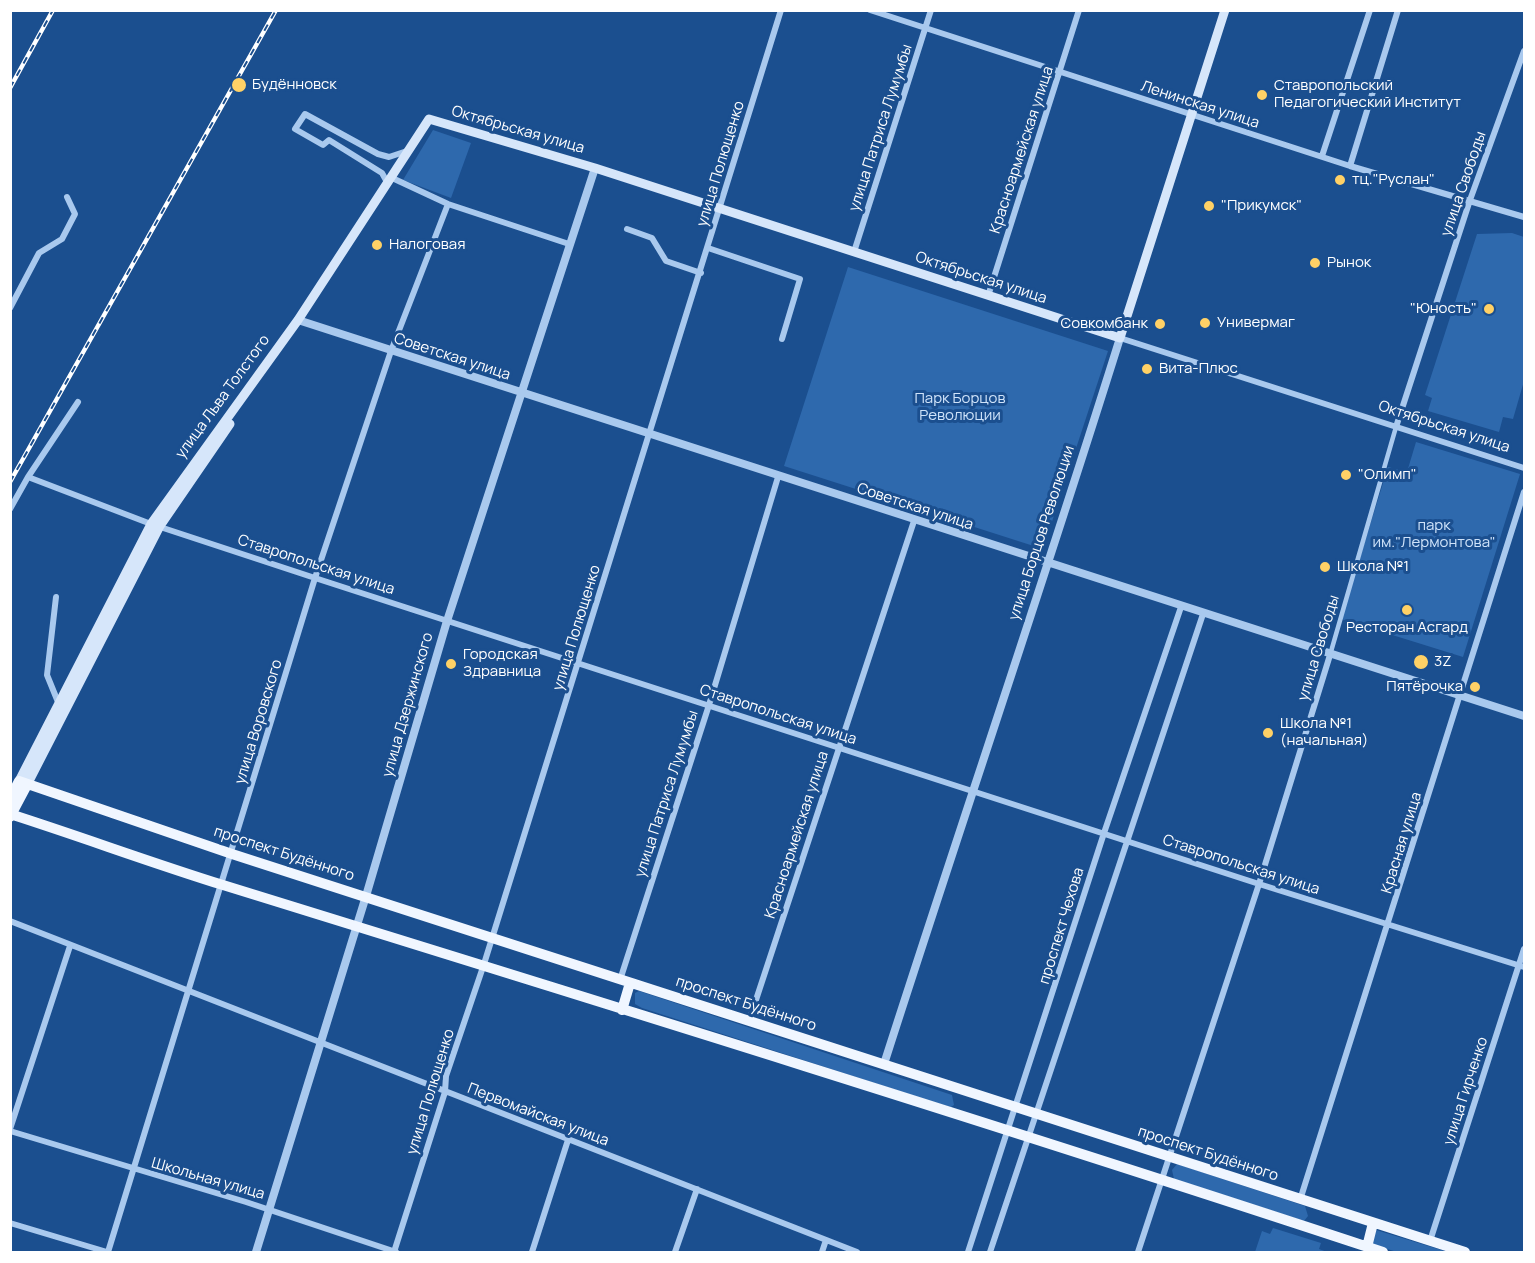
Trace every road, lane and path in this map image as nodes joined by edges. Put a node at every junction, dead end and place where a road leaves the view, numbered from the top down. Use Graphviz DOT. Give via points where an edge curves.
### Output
graph roads {
  1 [pos="781,10"];
  2 [pos="870,10"];
  3 [pos="931,10"];
  4 [pos="1079,10"];
  5 [pos="1225,10"];
  6 [pos="1370,10"];
  7 [pos="1398,10"];
  8 [pos="925,29"];
  9 [pos="1524,51"];
  10 [pos="1059,72"];
  11 [pos="1191,115"];
  12 [pos="429,119"];
  13 [pos="408,151"];
  14 [pos="1322,156"];
  15 [pos="1350,166"];
  16 [pos="595,168"];
  17 [pos="388,180"];
  18 [pos="66,197"];
  19 [pos="1470,200"];
  20 [pos="448,204"];
  21 [pos="720,209"];
  22 [pos="1524,217"];
  23 [pos="627,229"];
  24 [pos="569,244"];
  25 [pos="708,248"];
  26 [pos="854,252"];
  27 [pos="700,273"];
  28 [pos="988,296"];
  29 [pos="10,308"];
  30 [pos="299,320"];
  31 [pos="1120,338"];
  32 [pos="782,339"];
  33 [pos="391,351"];
  34 [pos="520,394"];
  35 [pos="78,402"];
  36 [pos="1396,427"];
  37 [pos="650,435"];
  38 [pos="1524,468"];
  39 [pos="28,477"];
  40 [pos="778,477"];
  41 [pos="1524,492"];
  42 [pos="10,509"];
  43 [pos="914,521"];
  44 [pos="156,525"];
  45 [pos="1050,564"];
  46 [pos="315,578"];
  47 [pos="56,597"];
  48 [pos="1180,607"];
  49 [pos="1203,614"];
  50 [pos="447,621"];
  51 [pos="1330,655"];
  52 [pos="579,664"];
  53 [pos="1460,695"];
  54 [pos="58,702"];
  55 [pos="709,705"];
  56 [pos="1524,716"];
  57 [pos="838,747"];
  58 [pos="23,783"];
  59 [pos="972,790"];
  60 [pos="10,798"];
  61 [pos="11,815"];
  62 [pos="1104,833"];
  63 [pos="1128,842"];
  64 [pos="232,854"];
  65 [pos="1259,884"];
  66 [pos="221,885"];
  67 [pos="366,896"];
  68 [pos="10,921"];
  69 [pos="357,924"];
  70 [pos="1389,925"];
  71 [pos="492,938"];
  72 [pos="70,946"];
  73 [pos="1524,949"];
  74 [pos="484,964"];
  75 [pos="1522,966"];
  76 [pos="625,981"];
  77 [pos="188,991"];
  78 [pos="622,1010"];
  79 [pos="749,1021"];
  80 [pos="320,1043"];
  81 [pos="884,1064"];
  82 [pos="445,1092"];
  83 [pos="1016,1107"];
  84 [pos="1035,1114"];
  85 [pos="10,1130"];
  86 [pos="1009,1131"];
  87 [pos="1028,1137"];
  88 [pos="568,1140"];
  89 [pos="1168,1157"];
  90 [pos="133,1170"];
  91 [pos="1162,1179"];
  92 [pos="697,1189"];
  93 [pos="1300,1200"];
  94 [pos="269,1209"];
  95 [pos="10,1223"];
  96 [pos="1373,1223"];
  97 [pos="826,1240"];
  98 [pos="1430,1241"];
  99 [pos="1367,1247"];
  100 [pos="108,1252"];
  101 [pos="256,1252"];
  102 [pos="396,1252"];
  103 [pos="532,1252"];
  104 [pos="675,1252"];
  105 [pos="822,1252"];
  106 [pos="857,1252"];
  107 [pos="968,1252"];
  108 [pos="990,1252"];
  109 [pos="1138,1252"];
  110 [pos="1383,1252"];
  111 [pos="1465,1252"];
  1 -- 21 [label="street, улица Полющенко"];
  2 -- 8 [label="street, Ленинская улица"];
  3 -- 8 [label="street, улица Патриса Лумумбы"];
  4 -- 10 [label="street, Красноармейская улица"];
  5 -- 11 [label="main road, улица Борцов Революции"];
  6 -- 14 [label="street"];
  7 -- 15 [label="street"];
  8 -- 10 [label="street, Ленинская улица"];
  8 -- 26 [label="street, улица Патриса Лумумбы"];
  9 -- 19 [label="street, улица Свободы"];
  10 -- 11 [label="street, Ленинская улица"];
  10 -- 28 [label="street, Красноармейская улица"];
  11 -- 14 [label="street, Ленинская улица"];
  11 -- 31 [label="main road, улица Борцов Революции"];
  12 -- 13 [label="main road, улица Льва Толстого"];
  12 -- 16 [label="main road, Октябрьская улица"];
  13 -- 17 [label="main road, улица Льва Толстого"];
  13 -- 17 [label="street" via="390,157 378,154 304,114 295,129 323,145 329,140"];
  14 -- 15 [label="street, Ленинская улица"];
  15 -- 19 [label="street, Ленинская улица"];
  16 -- 21 [label="main road, Октябрьская улица"];
  16 -- 24 [label="street, улица Дзержинского"];
  17 -- 20 [label="street"];
  17 -- 30 [label="main road, улица Льва Толстого"];
  18 -- 29 [label="street" via="75,214 68,231 39,253"];
  19 -- 22 [label="street, Ленинская улица"];
  19 -- 36 [label="street, улица Свободы"];
  20 -- 24 [label="street"];
  20 -- 33 [label="street, улица Воровского"];
  21 -- 25 [label="street, улица Полющенко"];
  21 -- 26 [label="main road, Октябрьская улица"];
  23 -- 27 [label="street" via="652,238 666,261"];
  24 -- 34 [label="street, улица Дзержинского"];
  25 -- 27 [label="street, улица Полющенко"];
  25 -- 32 [label="street" via="800,279"];
  26 -- 28 [label="main road, Октябрьская улица"];
  27 -- 37 [label="street, улица Полющенко"];
  28 -- 31 [label="main road, Октябрьская улица"];
  30 -- 33 [label="street, Советская улица"];
  30 -- 44 [label="main road, улица Льва Толстого"];
  31 -- 36 [label="street, Октябрьская улица"];
  31 -- 45 [label="street, улица Борцов Революции"];
  33 -- 34 [label="street, Советская улица"];
  33 -- 46 [label="street, улица Воровского"];
  34 -- 37 [label="street, Советская улица"];
  34 -- 50 [label="street, улица Дзержинского"];
  35 -- 39 [label="street"];
  36 -- 38 [label="street, Октябрьская улица"];
  36 -- 51 [label="street, улица Свободы"];
  37 -- 40 [label="street, Советская улица"];
  37 -- 52 [label="street, улица Полющенко"];
  39 -- 42 [label="street"];
  39 -- 44 [label="street, Ставропольская улица"];
  40 -- 43 [label="street, Советская улица"];
  40 -- 55 [label="street, улица Патриса Лумумбы"];
  41 -- 53 [label="street, Красная улица"];
  43 -- 45 [label="street, Советская улица"];
  43 -- 57 [label="street, Красноармейская улица"];
  44 -- 46 [label="street, Ставропольская улица"];
  44 -- 54 [label="main road, улица Льва Толстого"];
  44 -- 58 [label="main road, улица Льва Толстого"];
  45 -- 48 [label="street, Советская улица"];
  45 -- 59 [label="street, улица Борцов Революции"];
  46 -- 50 [label="street, Ставропольская улица"];
  46 -- 64 [label="street, улица Воровского"];
  47 -- 54 [label="street" via="47,675"];
  48 -- 49 [label="street, Советская улица"];
  48 -- 62 [label="street, проспект Чехова"];
  49 -- 51 [label="street, Советская улица"];
  49 -- 63 [label="street"];
  50 -- 52 [label="street, Ставропольская улица"];
  50 -- 67 [label="street, улица Дзержинского"];
  51 -- 53 [label="street, Советская улица"];
  51 -- 65 [label="street, улица Свободы"];
  52 -- 55 [label="street, Ставропольская улица"];
  52 -- 71 [label="street, улица Полющенко"];
  53 -- 56 [label="street, Советская улица"];
  53 -- 70 [label="street, Красная улица"];
  54 -- 58 [label="main road, улица Льва Толстого"];
  55 -- 57 [label="street, Ставропольская улица"];
  55 -- 76 [label="street, улица Патриса Лумумбы"];
  57 -- 59 [label="street, Ставропольская улица"];
  57 -- 79 [label="street, Красноармейская улица"];
  58 -- 60 [label="main road, улица Льва Толстого"];
  58 -- 61 [label="main road, улица Льва Толстого"];
  58 -- 64 [label="main road, проспект Будённого"];
  59 -- 62 [label="street, Ставропольская улица"];
  59 -- 81 [label="street, улица Борцов Революции"];
  61 -- 66 [label="main road"];
  62 -- 63 [label="street, Ставропольская улица"];
  62 -- 83 [label="street, проспект Чехова"];
  63 -- 65 [label="street, Ставропольская улица"];
  63 -- 84 [label="street"];
  64 -- 66 [label="street, улица Воровского"];
  64 -- 67 [label="main road, проспект Будённого"];
  65 -- 70 [label="street, Ставропольская улица"];
  65 -- 89 [label="street, улица Свободы"];
  66 -- 69 [label="main road"];
  66 -- 77 [label="street, улица Воровского"];
  67 -- 69 [label="street, улица Дзержинского"];
  67 -- 71 [label="main road, проспект Будённого"];
  68 -- 72 [label="street, Первомайская улица"];
  69 -- 74 [label="main road"];
  69 -- 80 [label="street, улица Дзержинского"];
  70 -- 75 [label="street, Ставропольская улица"];
  70 -- 93 [label="street, Красная улица"];
  71 -- 74 [label="street, улица Полющенко"];
  71 -- 76 [label="main road, проспект Будённого"];
  72 -- 77 [label="street, Первомайская улица"];
  72 -- 85 [label="street"];
  73 -- 75 [label="street, улица Гирченко"];
  74 -- 78 [label="main road"];
  74 -- 82 [label="street, улица Полющенко" via="446,1076"];
  75 -- 98 [label="street, улица Гирченко"];
  76 -- 78 [label="main road"];
  76 -- 79 [label="main road, проспект Будённого"];
  77 -- 80 [label="street, Первомайская улица"];
  77 -- 90 [label="street, улица Воровского"];
  78 -- 86 [label="main road"];
  79 -- 81 [label="main road, проспект Будённого"];
  80 -- 82 [label="street, Первомайская улица"];
  80 -- 94 [label="street, улица Дзержинского"];
  81 -- 83 [label="main road, проспект Будённого"];
  82 -- 88 [label="street, Первомайская улица"];
  82 -- 102 [label="street, улица Полющенко"];
  83 -- 84 [label="main road, проспект Будённого"];
  83 -- 86 [label="street, проспект Чехова"];
  84 -- 87 [label="street"];
  84 -- 89 [label="main road, проспект Будённого"];
  85 -- 90 [label="street, Школьная улица"];
  86 -- 87 [label="main road"];
  86 -- 107 [label="street, проспект Чехова"];
  87 -- 91 [label="main road"];
  87 -- 108 [label="street"];
  88 -- 92 [label="street, Первомайская улица"];
  88 -- 103 [label="street"];
  89 -- 91 [label="street, улица Свободы"];
  89 -- 93 [label="main road, проспект Будённого"];
  90 -- 94 [label="street, Школьная улица"];
  90 -- 100 [label="street, улица Воровского"];
  91 -- 99 [label="main road"];
  91 -- 109 [label="street, улица Свободы"];
  92 -- 97 [label="street, Первомайская улица"];
  92 -- 104 [label="street"];
  93 -- 96 [label="main road, проспект Будённого"];
  94 -- 101 [label="street, улица Дзержинского"];
  94 -- 102 [label="street, Школьная улица"];
  95 -- 100 [label="street"];
  96 -- 98 [label="main road, проспект Будённого"];
  96 -- 99 [label="main road"];
  97 -- 105 [label="street"];
  97 -- 106 [label="street, Первомайская улица"];
  98 -- 111 [label="main road, проспект Будённого"];
  99 -- 110 [label="main road"];
}
